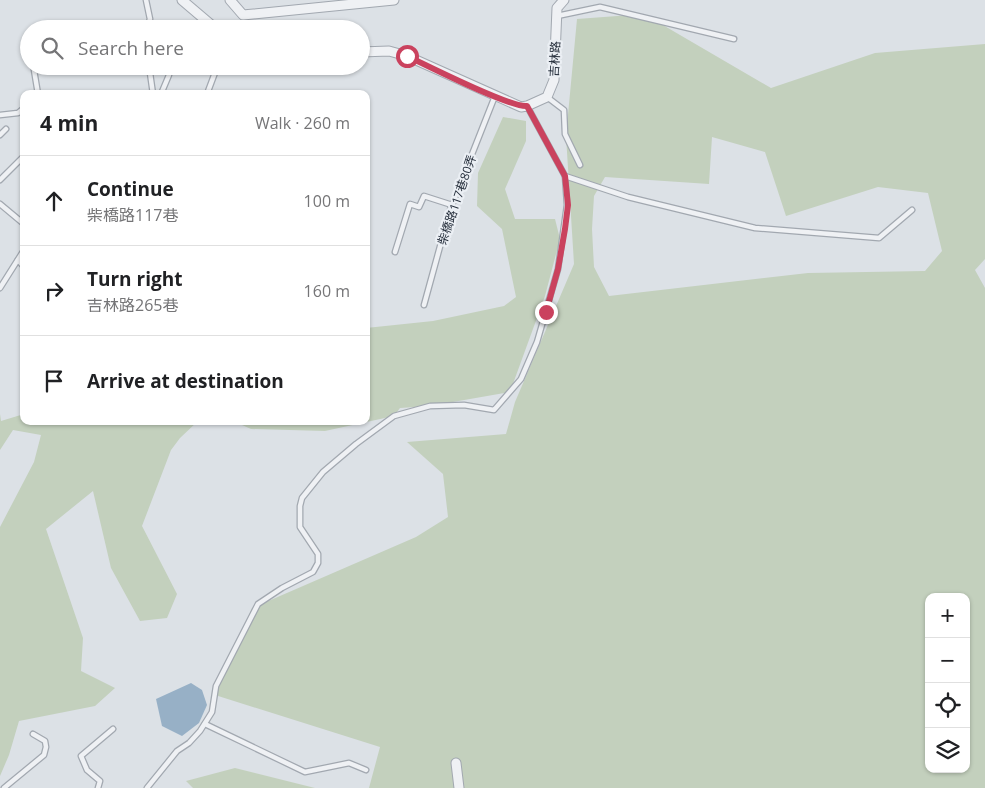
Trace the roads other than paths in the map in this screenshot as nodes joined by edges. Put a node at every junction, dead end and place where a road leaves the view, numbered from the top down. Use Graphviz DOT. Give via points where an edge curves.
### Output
graph roads {
  1 [pos="146,0"];
  2 [pos="182,0"];
  3 [pos="230,0"];
  4 [pos="394,0"];
  5 [pos="564,0"];
  6 [pos="351,2"];
  7 [pos="557,16"];
  8 [pos="150,20"];
  9 [pos="205,20"];
  10 [pos="734,39"];
  11 [pos="370,52"];
  12 [pos="35,75"];
  13 [pos="150,75"];
  14 [pos="169,75"];
  15 [pos="214,75"];
  16 [pos="37,90"];
  17 [pos="152,90"];
  18 [pos="163,90"];
  19 [pos="208,90"];
  20 [pos="495,96"];
  21 [pos="547,97"];
  22 [pos="527,106"];
  23 [pos="20,111"];
  24 [pos="0,115"];
  25 [pos="6,130"];
  26 [pos="0,135"];
  27 [pos="20,160"];
  28 [pos="580,165"];
  29 [pos="565,176"];
  30 [pos="0,180"];
  31 [pos="0,204"];
  32 [pos="452,205"];
  33 [pos="912,210"];
  34 [pos="20,221"];
  35 [pos="395,252"];
  36 [pos="20,257"];
  37 [pos="18,260"];
  38 [pos="20,262"];
  39 [pos="0,288"];
  40 [pos="424,305"];
  41 [pos="205,724"];
  42 [pos="113,729"];
  43 [pos="32,734"];
  44 [pos="456,763"];
  45 [pos="366,770"];
  46 [pos="4,788"];
  47 [pos="98,788"];
  48 [pos="147,788"];
  49 [pos="459,788"];
  1 -- 8 [label="lane"];
  2 -- 9 [label="street"];
  3 -- 6 [label="street" via="243,15"];
  4 -- 6 [label="street"];
  5 -- 7 [label="street, 吉林路" via="557,8"];
  7 -- 10 [label="lane" via="600,7"];
  7 -- 21 [label="street, 吉林路" via="554,80"];
  11 -- 20 [label="street" via="389,51 407,56"];
  12 -- 16 [label="lane"];
  13 -- 17 [label="lane"];
  14 -- 18 [label="lane"];
  15 -- 19 [label="lane"];
  20 -- 22 [label="street" via="521,107"];
  20 -- 32 [label="lane, 柴橋路117巷80弄"];
  21 -- 22 [label="street"];
  21 -- 28 [label="lane" via="564,110 565,134"];
  22 -- 29 [label="lane"];
  23 -- 24 [label="lane"];
  25 -- 26 [label="lane"];
  27 -- 30 [label="lane"];
  29 -- 33 [label="lane" via="628,197 754,228 879,238"];
  29 -- 41 [label="lane" via="568,205 558,269 537,342 520,379 494,410 464,405 430,406 394,416 323,472 302,498 300,506 300,527 318,554 318,563 312,572 258,604 216,686 212,712"];
  31 -- 34 [label="lane"];
  32 -- 35 [label="lane" via="424,196 418,207 410,204"];
  32 -- 40 [label="lane, 柴橋路117巷80弄"];
  36 -- 37 [label="lane"];
  37 -- 38 [label="lane"];
  37 -- 39 [label="lane"];
  41 -- 45 [label="lane" via="305,772 349,762"];
  41 -- 48 [label="lane" via="189,743 177,751"];
  42 -- 47 [label="lane" via="81,756 87,770 100,782"];
  43 -- 46 [label="lane" via="45,741 44,755"];
  44 -- 49 [label="street"];
}
